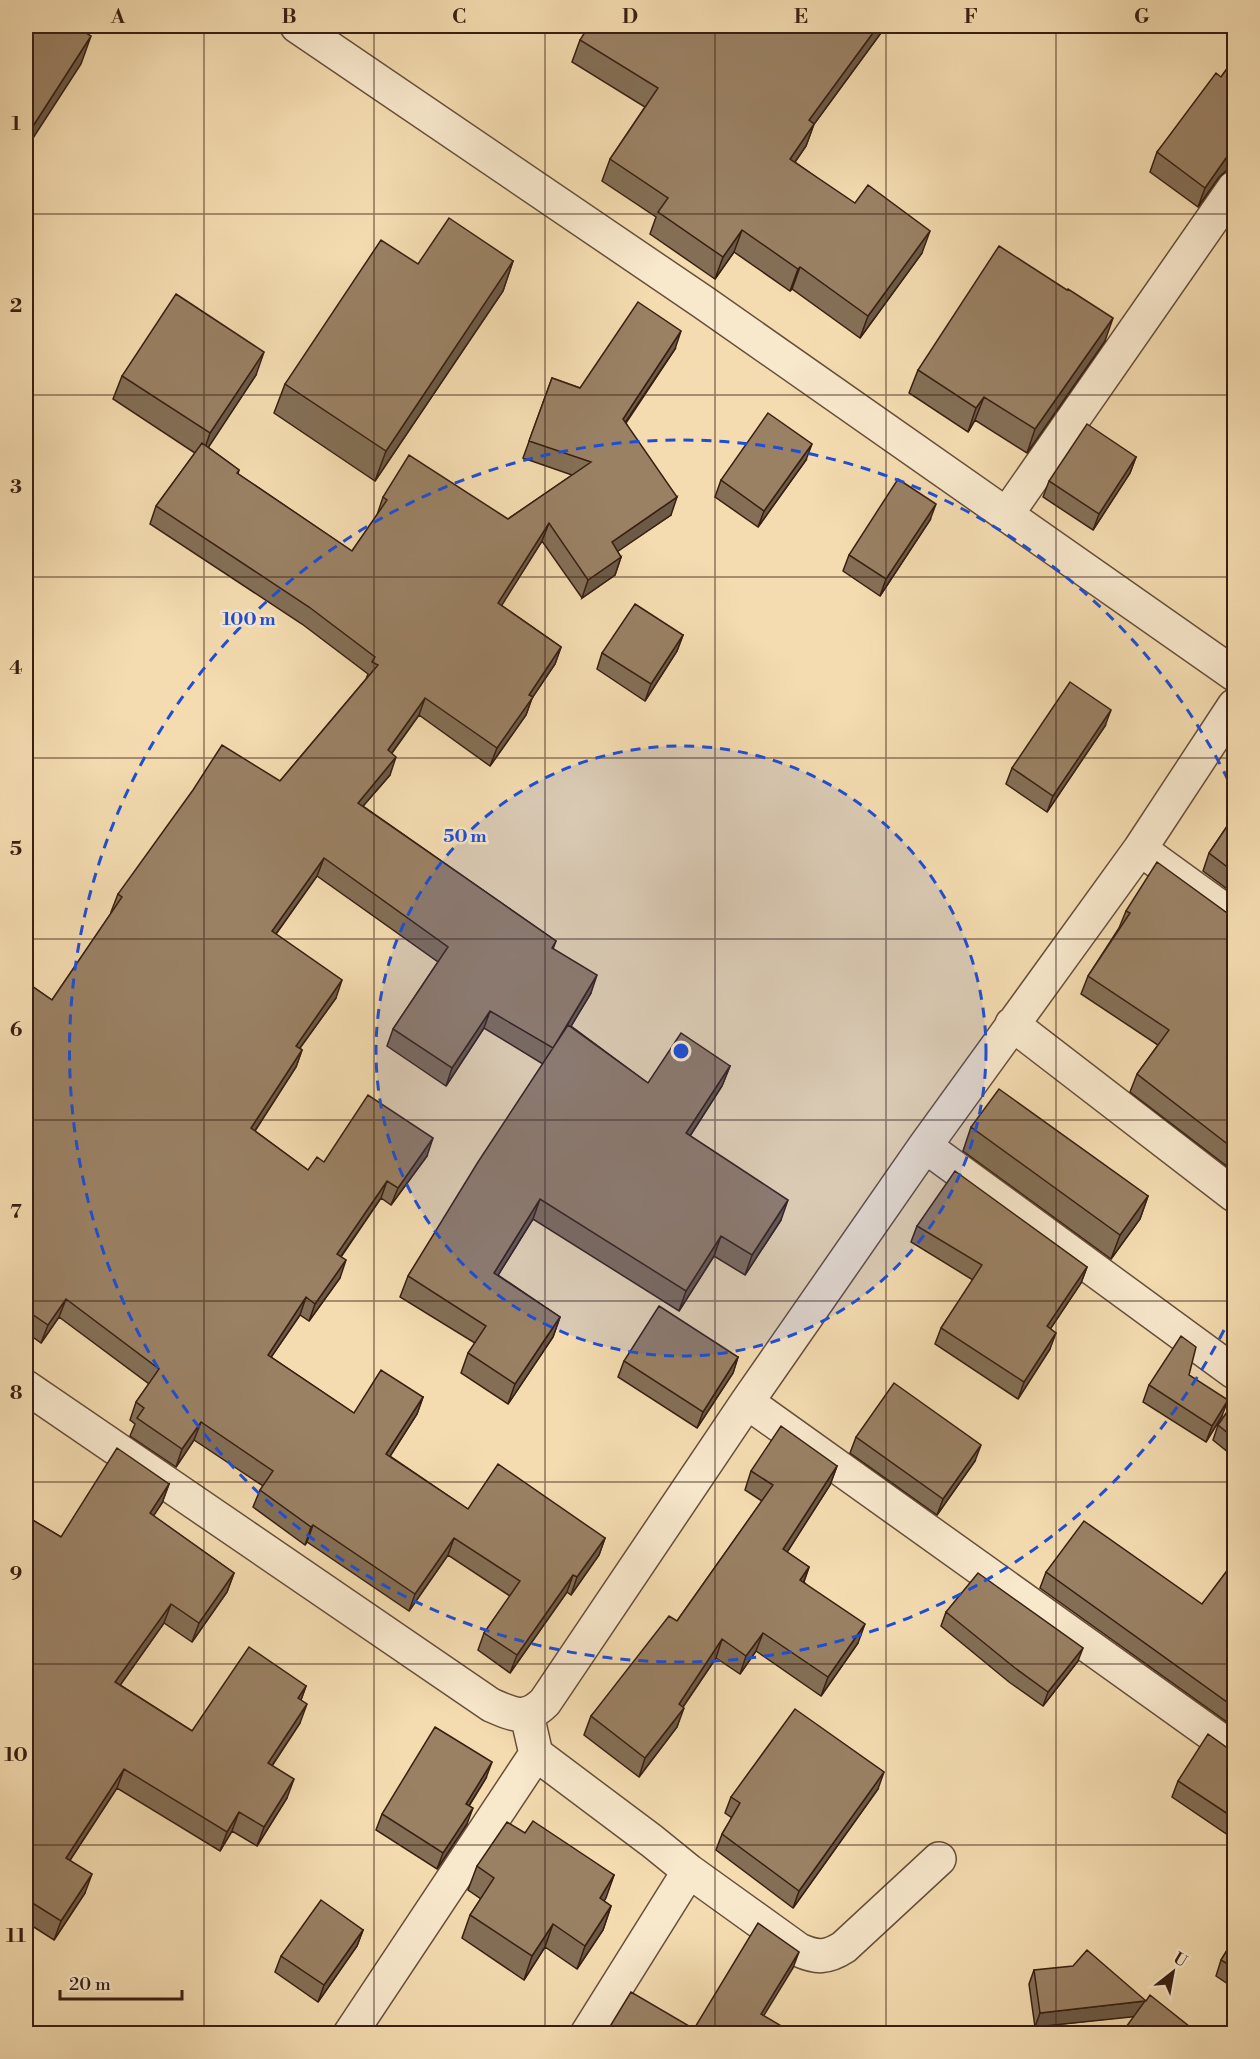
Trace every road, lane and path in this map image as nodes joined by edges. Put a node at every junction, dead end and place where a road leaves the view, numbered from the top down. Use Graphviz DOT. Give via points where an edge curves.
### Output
graph roads {
  1 [pos="297,26"];
  2 [pos="1234,188"];
  3 [pos="1007,514"];
  4 [pos="1234,674"];
  5 [pos="1234,706"];
  6 [pos="1140,849"];
  7 [pos="1234,917"];
  8 [pos="1012,1024"];
  9 [pos="925,1146"];
  10 [pos="1234,1195"];
  11 [pos="1234,1372"];
  12 [pos="26,1387"];
  13 [pos="747,1402"];
  14 [pos="527,1715"];
  15 [pos="1234,1750"];
  16 [pos="536,1755"];
  17 [pos="939,1859"];
  18 [pos="688,1871"];
  19 [pos="350,2034"];
  20 [pos="587,2034"];
  1 -- 3 [label="street"];
  2 -- 3 [label="street"];
  3 -- 4 [label="street"];
  5 -- 6 [label="street"];
  6 -- 7 [label="street"];
  6 -- 8 [label="street"];
  8 -- 9 [label="street"];
  8 -- 10 [label="street"];
  9 -- 11 [label="street"];
  9 -- 13 [label="street"];
  12 -- 14 [label="street" via="491,1705"];
  13 -- 14 [label="street" via="545,1701"];
  13 -- 15 [label="street"];
  14 -- 16 [label="street"];
  16 -- 18 [label="street"];
  16 -- 19 [label="street"];
  17 -- 18 [label="street" via="844,1947 822,1957 799,1950"];
  18 -- 20 [label="street"];
}
